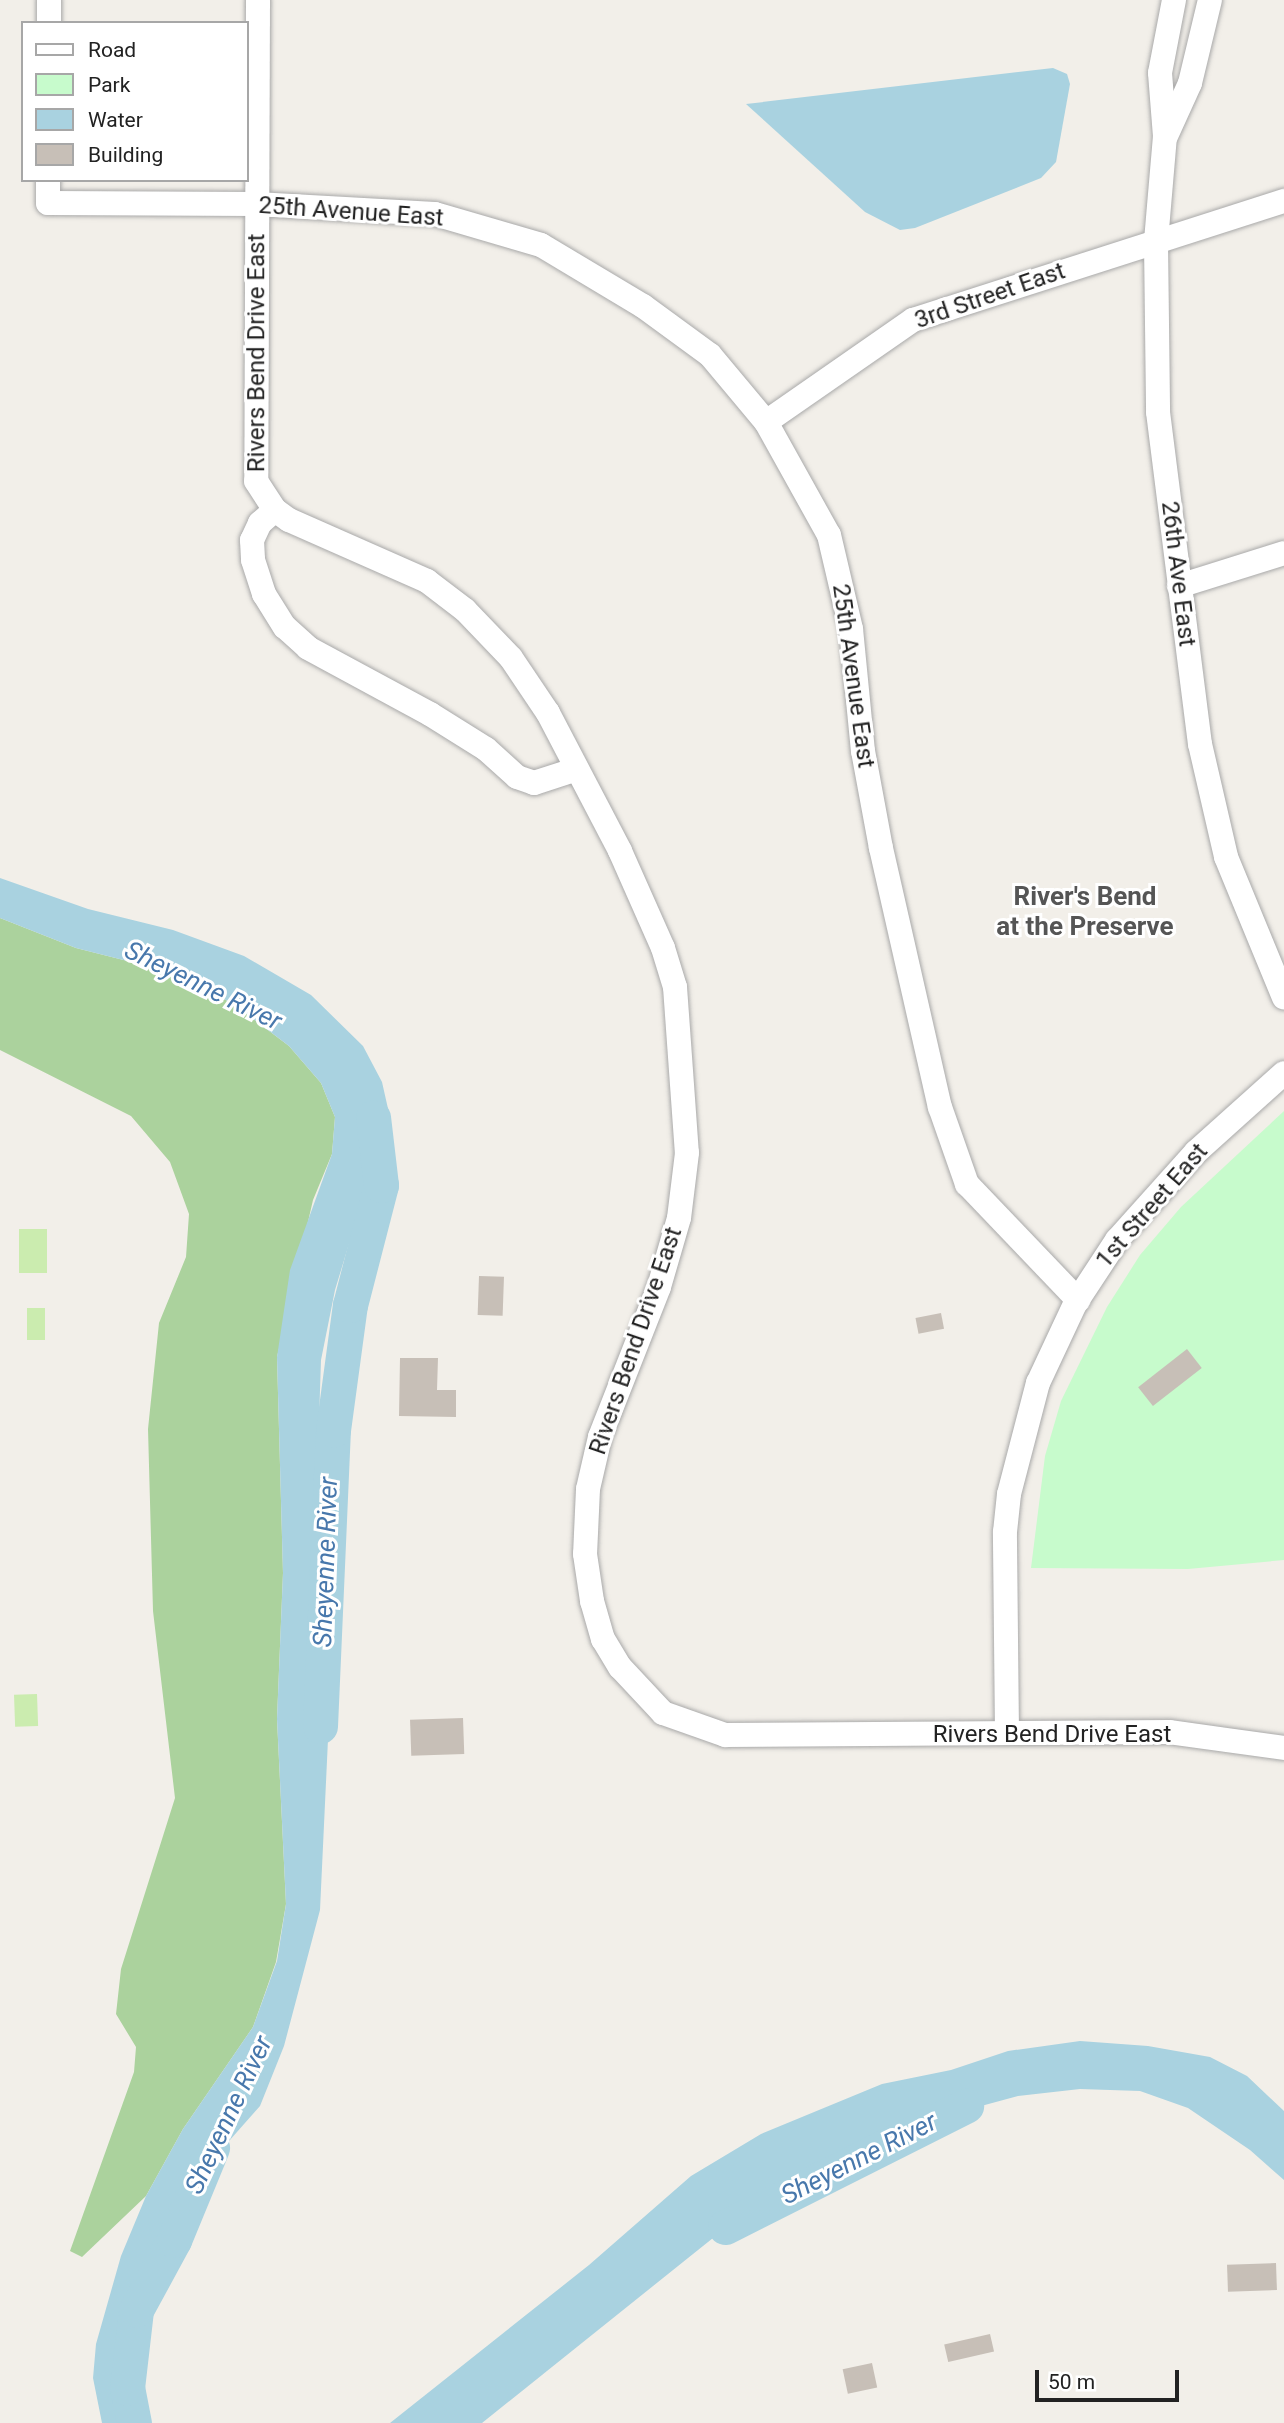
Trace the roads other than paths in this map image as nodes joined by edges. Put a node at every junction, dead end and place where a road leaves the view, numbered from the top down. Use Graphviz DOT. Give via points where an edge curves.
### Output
graph roads {
  1 [pos="49,0"];
  2 [pos="258,0"];
  3 [pos="1174,0"];
  4 [pos="1210,0"];
  5 [pos="49,21"];
  6 [pos="1165,136"];
  7 [pos="48,192"];
  8 [pos="1284,201"];
  9 [pos="256,204"];
  10 [pos="1156,242"];
  11 [pos="766,422"];
  12 [pos="275,510"];
  13 [pos="1284,553"];
  14 [pos="1179,586"];
  15 [pos="577,769"];
  16 [pos="1284,998"];
  17 [pos="1284,1073"];
  18 [pos="1078,1300"];
  19 [pos="1007,1733"];
  20 [pos="1284,1748"];
  1 -- 5 [label="street"];
  2 -- 9 [label="street, Rivers Bend Drive East"];
  3 -- 6 [label="street" via="1160,73"];
  4 -- 6 [label="street" via="1191,83"];
  6 -- 10 [label="street, 26th Ave East"];
  7 -- 9 [label="street, 25th Avenue East"];
  8 -- 10 [label="street, 3rd Street East"];
  9 -- 11 [label="street, 25th Avenue East" via="435,214 541,245 643,306 710,355"];
  9 -- 12 [label="street, Rivers Bend Drive East" via="254,463 256,481"];
  10 -- 11 [label="street, 3rd Street East" via="913,320"];
  10 -- 14 [label="street, 26th Ave East" via="1158,412"];
  11 -- 18 [label="street, 25th Avenue East" via="829,535 851,629 863,751 881,848 944,1120 967,1184"];
  12 -- 15 [label="street, Rivers Bend Drive East" via="300,526 392,562 465,610 511,658 548,713"];
  12 -- 15 [label="street" via="260,523 252,540 253,560 264,594 285,626 308,648 430,714 486,749 517,777 534,783"];
  13 -- 14 [label="street"];
  14 -- 16 [label="street, 26th Ave East" via="1200,744 1226,857"];
  15 -- 19 [label="street, Rivers Bend Drive East" via="625,863 675,986 687,1153 679,1218 659,1287 600,1437 588,1489 585,1554 603,1639 629,1681 663,1713 725,1735"];
  17 -- 18 [label="street, 1st Street East" via="1165,1183 1117,1240"];
  18 -- 19 [label="street, 1st Street East" via="1038,1383 1009,1494 1003,1567"];
  19 -- 20 [label="street, Rivers Bend Drive East" via="1169,1732"];
}
